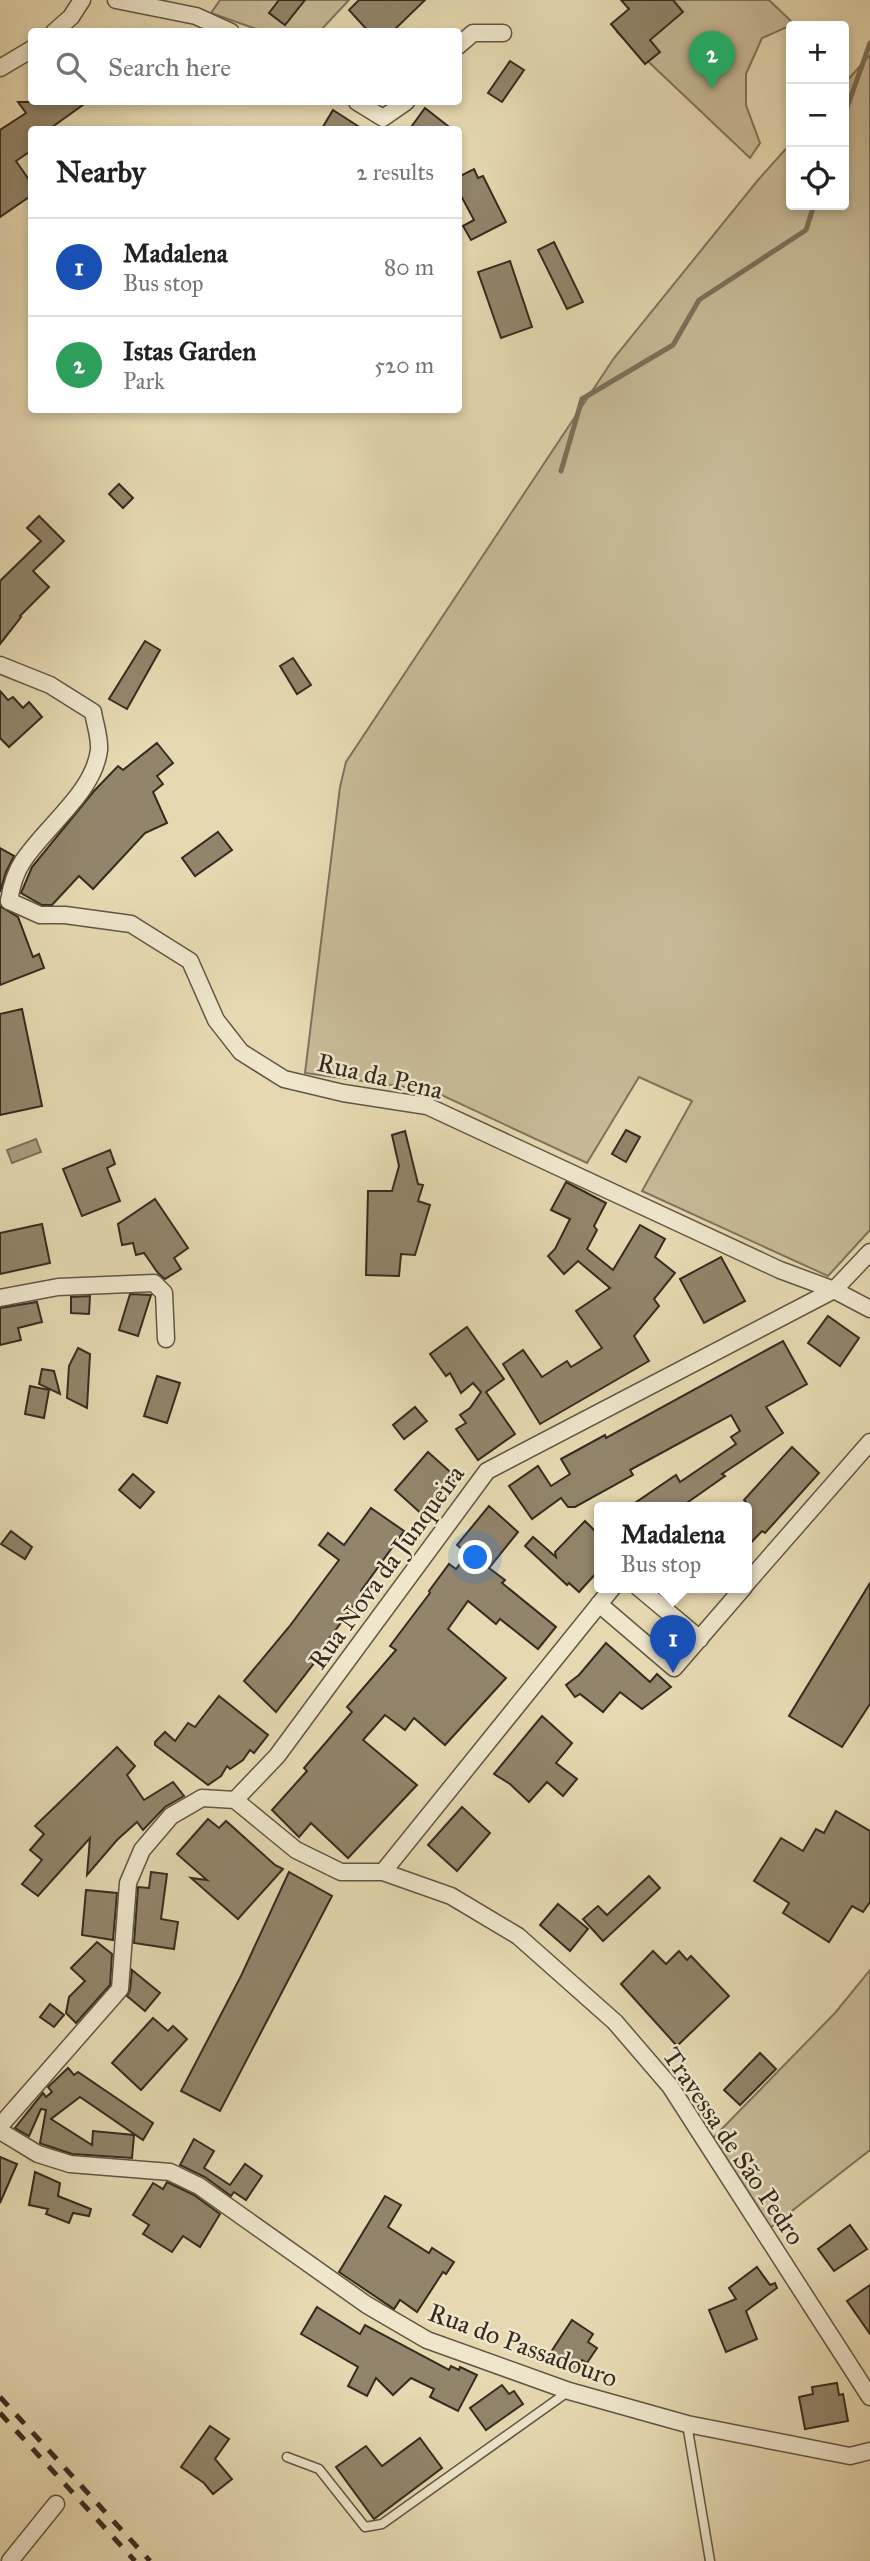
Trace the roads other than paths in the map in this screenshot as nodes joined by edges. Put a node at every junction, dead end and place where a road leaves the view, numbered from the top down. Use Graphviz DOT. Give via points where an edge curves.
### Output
graph roads {
  1 [pos="82,0"];
  2 [pos="116,0"];
  3 [pos="59,28"];
  4 [pos="222,28"];
  5 [pos="503,33"];
  6 [pos="462,43"];
  7 [pos="28,51"];
  8 [pos="0,68"];
  9 [pos="361,105"];
  10 [pos="404,105"];
  11 [pos="389,124"];
  12 [pos="0,665"];
  13 [pos="4,905"];
  14 [pos="870,1252"];
  15 [pos="834,1290"];
  16 [pos="0,1297"];
  17 [pos="870,1309"];
  18 [pos="166,1339"];
  19 [pos="870,1442"];
  20 [pos="752,1578"];
  21 [pos="608,1593"];
  22 [pos="645,1593"];
  23 [pos="739,1593"];
  24 [pos="599,1604"];
  25 [pos="699,1639"];
  26 [pos="235,1800"];
  27 [pos="383,1872"];
  28 [pos="0,2126"];
  29 [pos="0,2132"];
  30 [pos="569,2391"];
  31 [pos="870,2397"];
  32 [pos="687,2424"];
  33 [pos="870,2451"];
  34 [pos="287,2457"];
  35 [pos="56,2504"];
  36 [pos="10,2561"];
  37 [pos="710,2561"];
  1 -- 3 [label="street"];
  2 -- 4 [label="street" via="196,16"];
  5 -- 6 [label="street" via="473,33"];
  7 -- 8 [label="street"];
  9 -- 11 [label="street"];
  10 -- 11 [label="street"];
  12 -- 13 [label="street" via="50,685 93,712 99,747 94,770 23,862"];
  13 -- 15 [label="street, Rua da Pena" via="40,915 131,924 190,961 216,1020 241,1052 284,1079 427,1106 780,1270"];
  14 -- 15 [label="street, Rua Nova da Junqueira"];
  15 -- 17 [label="street, Rua da Pena"];
  15 -- 26 [label="street, Rua Nova da Junqueira" via="487,1471 277,1756"];
  16 -- 18 [label="street" via="58,1287 154,1283 164,1293"];
  19 -- 20 [label="street"];
  21 -- 24 [label="street"];
  22 -- 25 [label="street"];
  23 -- 25 [label="street"];
  24 -- 25 [label="street" via="674,1668"];
  24 -- 27 [label="street"];
  26 -- 27 [label="street, Travessa de São Pedro" via="296,1850 341,1872"];
  26 -- 28 [label="street" via="202,1798 171,1816 142,1850 128,1884 120,1989"];
  27 -- 31 [label="street, Travessa de São Pedro" via="451,1896 518,1936 615,2022 670,2086"];
  29 -- 30 [label="street, Rua do Passadouro" via="38,2154 70,2164 170,2172 199,2186 367,2305 427,2340"];
  30 -- 32 [label="street, Rua do Passadouro"];
  30 -- 34 [label="lane" via="382,2524 365,2527 319,2469"];
  32 -- 33 [label="street, Rua do Passadouro" via="850,2456"];
  32 -- 37 [label="lane"];
  35 -- 36 [label="street"];
}
